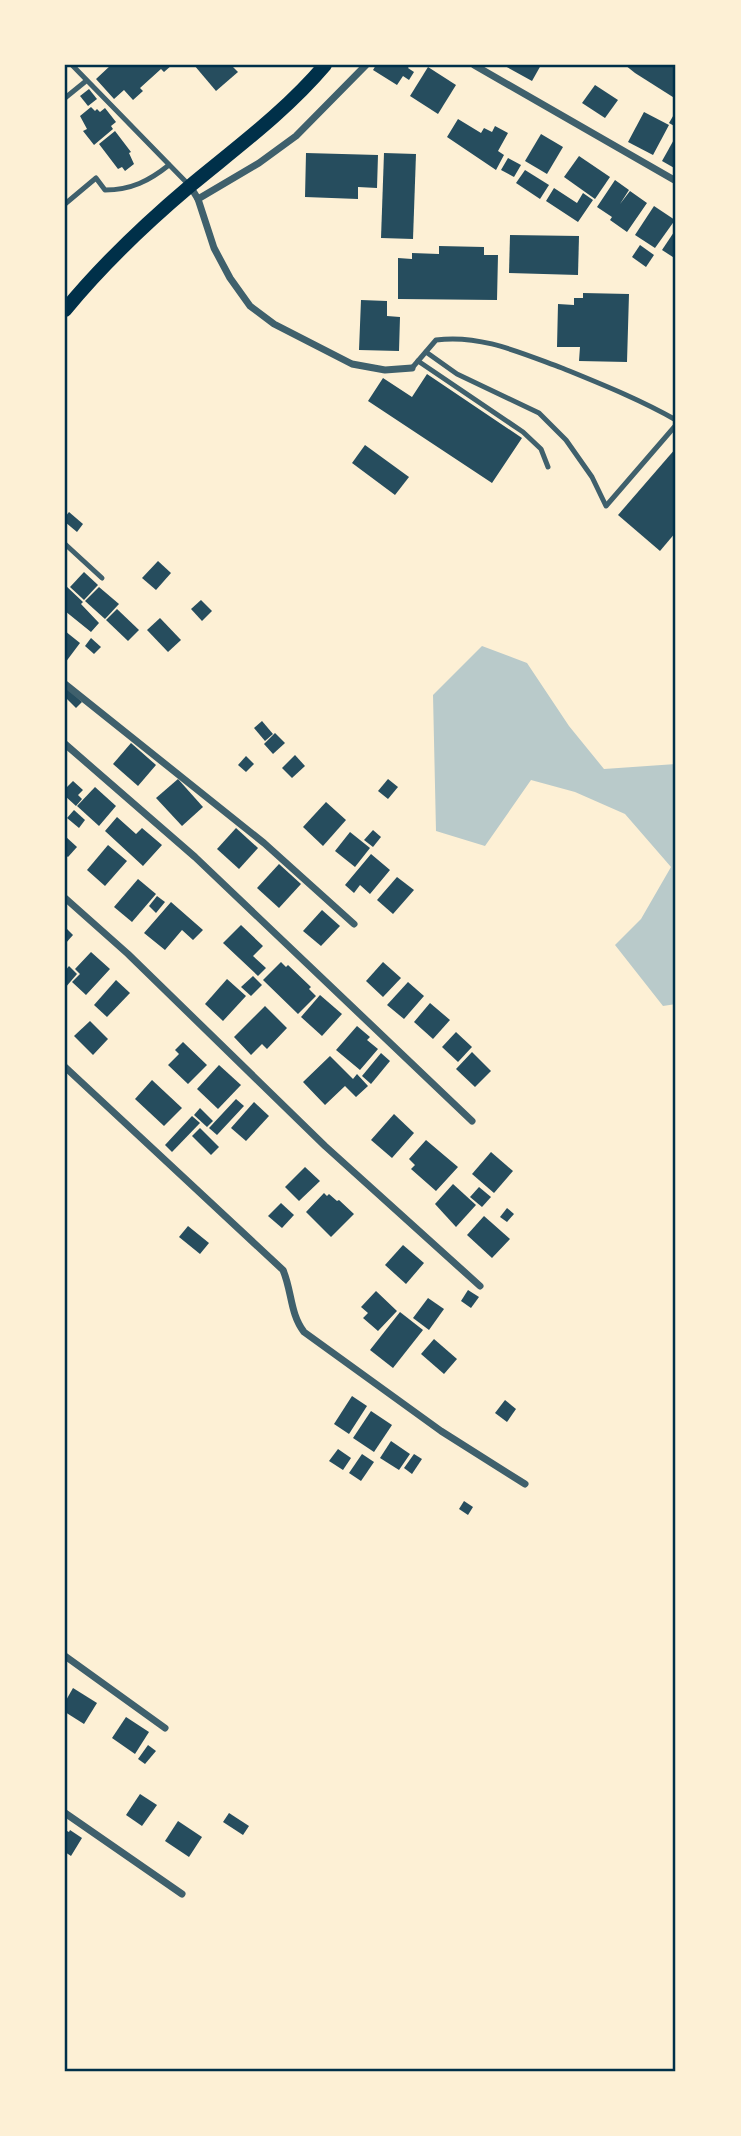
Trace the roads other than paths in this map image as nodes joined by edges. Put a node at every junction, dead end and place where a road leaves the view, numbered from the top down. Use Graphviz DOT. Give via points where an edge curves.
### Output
graph roads {
  1 [pos="72,65"];
  2 [pos="85,65"];
  3 [pos="325,65"];
  4 [pos="366,65"];
  5 [pos="479,66"];
  6 [pos="78,72"];
  7 [pos="86,81"];
  8 [pos="65,98"];
  9 [pos="169,165"];
  10 [pos="676,181"];
  11 [pos="194,193"];
  12 [pos="65,204"];
  13 [pos="67,303"];
  14 [pos="426,352"];
  15 [pos="418,361"];
  16 [pos="412,368"];
  17 [pos="676,420"];
  18 [pos="676,425"];
  19 [pos="548,467"];
  20 [pos="65,544"];
  21 [pos="102,578"];
  22 [pos="65,684"];
  23 [pos="65,744"];
  24 [pos="65,898"];
  25 [pos="354,924"];
  26 [pos="65,1068"];
  27 [pos="472,1121"];
  28 [pos="480,1286"];
  29 [pos="525,1484"];
  30 [pos="65,1656"];
  31 [pos="164,1728"];
  32 [pos="65,1813"];
  33 [pos="182,1894"];
  1 -- 6 [label="lane"];
  2 -- 6 [label="lane"];
  3 -- 11 [label="main road"];
  4 -- 11 [label="street" via="296,136 259,163"];
  5 -- 10 [label="street"];
  6 -- 7 [label="lane"];
  7 -- 8 [label="lane"];
  7 -- 9 [label="lane"];
  9 -- 11 [label="lane"];
  9 -- 12 [label="lane" via="122,190 105,190 96,178"];
  11 -- 13 [label="main road" via="122,247"];
  11 -- 16 [label="street" via="214,248 250,306 274,324 352,364 385,370"];
  14 -- 15 [label="lane"];
  14 -- 17 [label="lane" via="436,340 485,341 638,398"];
  14 -- 18 [label="lane" via="457,374 539,413 566,440 606,506"];
  15 -- 16 [label="lane"];
  15 -- 19 [label="lane" via="523,432 541,449"];
  20 -- 21 [label="lane"];
  22 -- 25 [label="street" via="264,843"];
  23 -- 27 [label="street" via="195,857"];
  24 -- 28 [label="street" via="324,1146"];
  26 -- 29 [label="street" via="283,1270 297,1324 304,1332 441,1431"];
  30 -- 31 [label="street"];
  32 -- 33 [label="street"];
}
